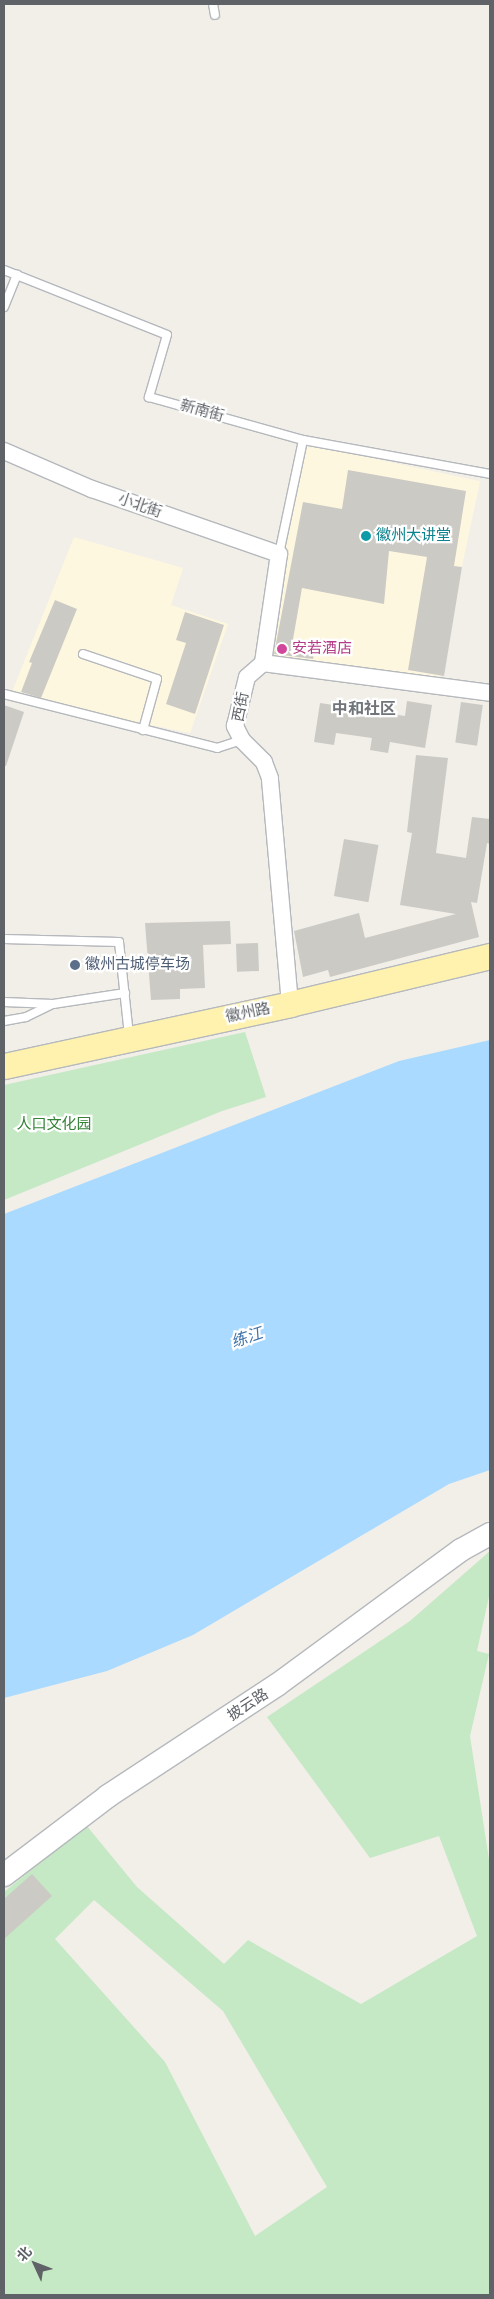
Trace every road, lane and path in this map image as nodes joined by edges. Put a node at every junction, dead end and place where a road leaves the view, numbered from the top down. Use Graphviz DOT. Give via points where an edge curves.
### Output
graph roads {
  1 [pos="213,4"];
  2 [pos="215,15"];
  3 [pos="4,270"];
  4 [pos="17,276"];
  5 [pos="4,307"];
  6 [pos="303,440"];
  7 [pos="4,451"];
  8 [pos="490,474"];
  9 [pos="279,554"];
  10 [pos="83,654"];
  11 [pos="262,664"];
  12 [pos="490,693"];
  13 [pos="4,694"];
  14 [pos="143,730"];
  15 [pos="242,740"];
  16 [pos="4,939"];
  17 [pos="490,956"];
  18 [pos="125,993"];
  19 [pos="4,1002"];
  20 [pos="53,1004"];
  21 [pos="290,1004"];
  22 [pos="4,1021"];
  23 [pos="130,1039"];
  24 [pos="4,1066"];
  25 [pos="490,1534"];
  26 [pos="4,1874"];
  1 -- 2 [label="lane"];
  3 -- 4 [label="lane, 新南街"];
  4 -- 5 [label="lane"];
  4 -- 6 [label="lane, 新南街" via="167,335 149,397"];
  6 -- 8 [label="lane, 新南街"];
  6 -- 9 [label="lane"];
  7 -- 9 [label="street, 小北街" via="92,489"];
  9 -- 11 [label="street"];
  10 -- 14 [label="lane" via="158,679"];
  11 -- 12 [label="street"];
  11 -- 15 [label="street, 西街" via="247,677 236,726"];
  13 -- 14 [label="lane"];
  14 -- 15 [label="lane" via="217,748"];
  15 -- 21 [label="street, 西街" via="264,762 270,778"];
  16 -- 18 [label="lane" via="119,942"];
  17 -- 21 [label="main road, 徽州路"];
  18 -- 20 [label="lane"];
  18 -- 23 [label="lane"];
  19 -- 20 [label="lane"];
  20 -- 22 [label="lane" via="26,1017"];
  21 -- 23 [label="main road, 徽州路"];
  23 -- 24 [label="main road, 徽州路"];
  25 -- 26 [label="street, 披云路" via="461,1550 277,1685 108,1796"];
}
